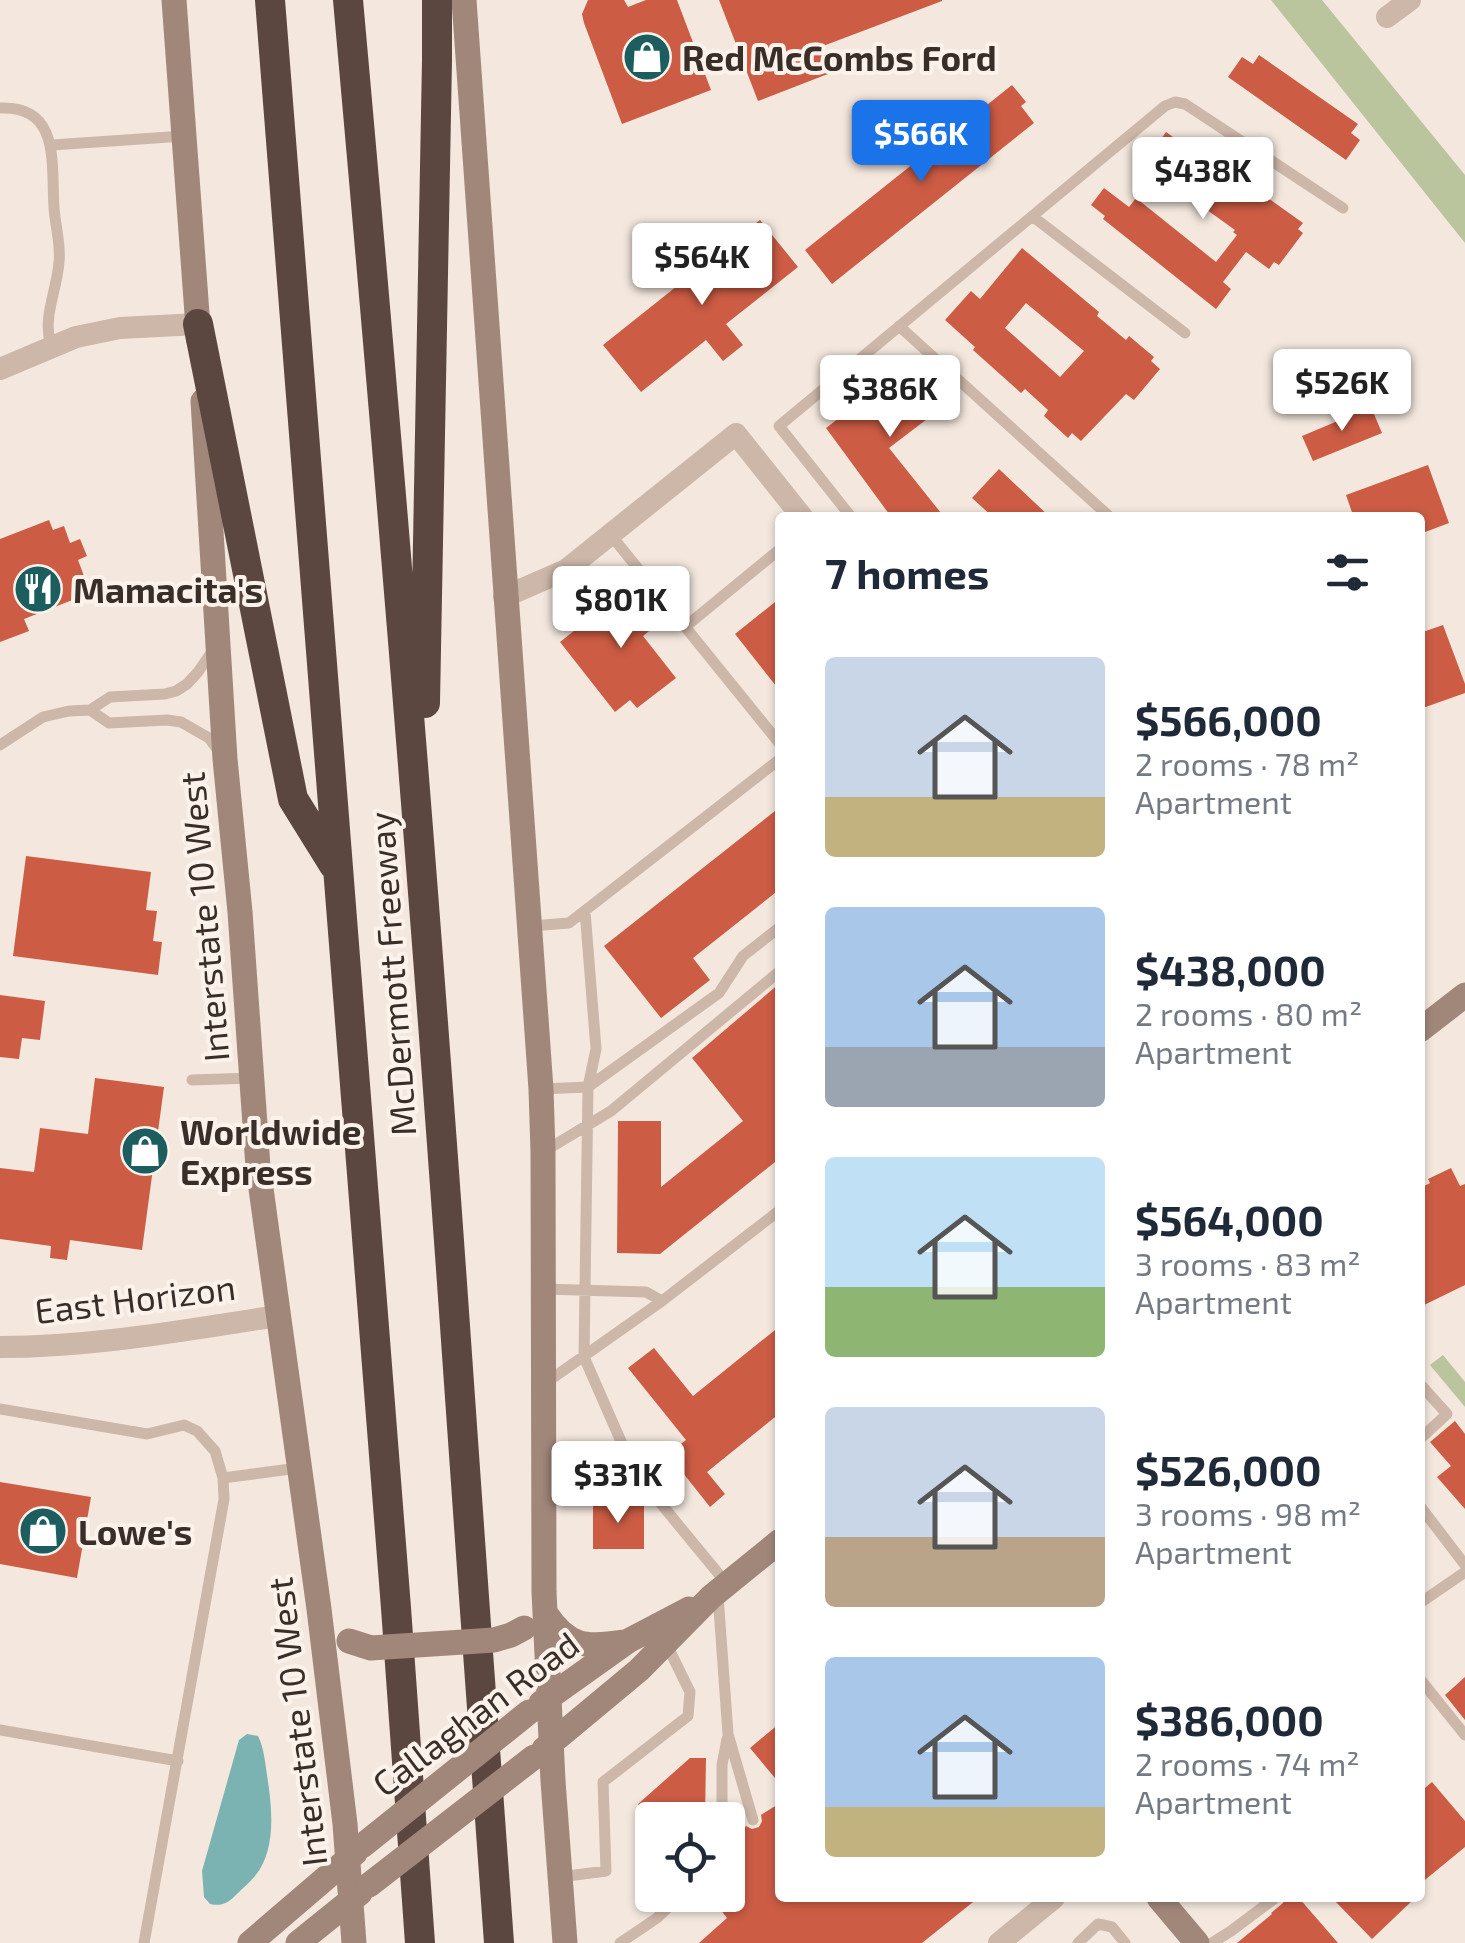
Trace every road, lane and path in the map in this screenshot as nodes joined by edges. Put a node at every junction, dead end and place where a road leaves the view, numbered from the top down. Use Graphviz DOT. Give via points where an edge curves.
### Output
graph roads {
  1 [pos="174,0"];
  2 [pos="270,0"];
  3 [pos="348,0"];
  4 [pos="436,0"];
  5 [pos="464,0"];
  6 [pos="1410,0"];
  7 [pos="1387,17"];
  8 [pos="0,108"];
  9 [pos="184,136"];
  10 [pos="52,145"];
  11 [pos="1343,208"];
  12 [pos="1032,216"];
  13 [pos="198,324"];
  14 [pos="900,326"];
  15 [pos="1185,333"];
  16 [pos="50,346"];
  17 [pos="0,369"];
  18 [pos="797,512"];
  19 [pos="847,512"];
  20 [pos="1104,512"];
  21 [pos="610,534"];
  22 [pos="775,553"];
  23 [pos="504,596"];
  24 [pos="686,627"];
  25 [pos="217,644"];
  26 [pos="90,710"];
  27 [pos="775,738"];
  28 [pos="0,745"];
  29 [pos="224,759"];
  30 [pos="775,763"];
  31 [pos="336,869"];
  32 [pos="423,906"];
  33 [pos="585,911"];
  34 [pos="529,926"];
  35 [pos="775,931"];
  36 [pos="775,975"];
  37 [pos="1465,994"];
  38 [pos="1425,1026"];
  39 [pos="252,1078"];
  40 [pos="192,1080"];
  41 [pos="588,1087"];
  42 [pos="540,1089"];
  43 [pos="587,1125"];
  44 [pos="544,1152"];
  45 [pos="775,1214"];
  46 [pos="543,1289"];
  47 [pos="583,1290"];
  48 [pos="662,1301"];
  49 [pos="278,1316"];
  50 [pos="0,1347"];
  51 [pos="584,1356"];
  52 [pos="543,1385"];
  53 [pos="1425,1390"];
  54 [pos="0,1408"];
  55 [pos="1425,1434"];
  56 [pos="300,1468"];
  57 [pos="223,1478"];
  58 [pos="1425,1513"];
  59 [pos="775,1545"];
  60 [pos="1465,1568"];
  61 [pos="718,1591"];
  62 [pos="1425,1599"];
  63 [pos="319,1610"];
  64 [pos="538,1611"];
  65 [pos="628,1642"];
  66 [pos="666,1643"];
  67 [pos="1425,1685"];
  68 [pos="539,1705"];
  69 [pos="0,1730"];
  70 [pos="728,1734"];
  71 [pos="1465,1734"];
  72 [pos="543,1750"];
  73 [pos="178,1761"];
  74 [pos="722,1802"];
  75 [pos="753,1820"];
  76 [pos="355,1852"];
  77 [pos="560,1877"];
  78 [pos="360,1893"];
  79 [pos="1049,1902"];
  80 [pos="1163,1902"];
  81 [pos="1270,1902"];
  82 [pos="664,1912"];
  83 [pos="144,1943"];
  84 [pos="250,1943"];
  85 [pos="298,1943"];
  86 [pos="354,1943"];
  87 [pos="420,1943"];
  88 [pos="500,1943"];
  89 [pos="565,1943"];
  90 [pos="620,1943"];
  91 [pos="999,1943"];
  92 [pos="1078,1943"];
  93 [pos="1125,1943"];
  94 [pos="1197,1943"];
  95 [pos="1212,1943"];
  1 -- 9 [label="main road, Interstate 10 West"];
  2 -- 31 [label="highway, McDermott Freeway"];
  3 -- 32 [label="highway, McDermott Freeway"];
  4 -- 32 [label="highway"];
  5 -- 23 [label="main road"];
  6 -- 7 [label="street"];
  8 -- 10 [label="lane" via="28,112"];
  9 -- 10 [label="lane"];
  9 -- 13 [label="main road, Interstate 10 West"];
  10 -- 16 [label="lane" via="60,261 46,332"];
  11 -- 12 [label="lane" via="1175,102"];
  12 -- 14 [label="lane"];
  12 -- 15 [label="lane"];
  13 -- 16 [label="street" via="120,328"];
  13 -- 25 [label="main road, Interstate 10 West"];
  13 -- 31 [label="highway" via="293,799"];
  14 -- 19 [label="lane" via="780,426"];
  14 -- 20 [label="lane"];
  16 -- 17 [label="street"];
  18 -- 21 [label="street" via="736,434"];
  21 -- 23 [label="street" via="566,570"];
  21 -- 24 [label="lane"];
  22 -- 24 [label="lane"];
  23 -- 34 [label="main road"];
  24 -- 27 [label="lane"];
  25 -- 26 [label="lane" via="176,691 110,697"];
  25 -- 29 [label="main road, Interstate 10 West"];
  26 -- 28 [label="lane" via="44,716"];
  26 -- 29 [label="lane" via="109,723 181,722 208,738"];
  29 -- 39 [label="main road, Interstate 10 West"];
  30 -- 33 [label="lane"];
  31 -- 87 [label="highway, McDermott Freeway"];
  32 -- 88 [label="highway, McDermott Freeway"];
  33 -- 34 [label="lane" via="569,924"];
  33 -- 41 [label="lane" via="596,1049"];
  34 -- 42 [label="main road"];
  35 -- 41 [label="lane" via="743,956 719,994"];
  36 -- 43 [label="lane"];
  37 -- 38 [label="main road"];
  39 -- 40 [label="lane"];
  39 -- 49 [label="main road, Interstate 10 West"];
  41 -- 42 [label="lane"];
  41 -- 43 [label="lane"];
  42 -- 44 [label="main road"];
  43 -- 44 [label="lane"];
  43 -- 47 [label="lane"];
  44 -- 46 [label="main road"];
  45 -- 48 [label="lane"];
  46 -- 47 [label="lane"];
  46 -- 52 [label="main road"];
  47 -- 48 [label="lane" via="646,1292"];
  47 -- 51 [label="lane"];
  48 -- 51 [label="lane"];
  49 -- 50 [label="street, East Horizon" via="111,1342"];
  49 -- 56 [label="main road, Interstate 10 West"];
  51 -- 52 [label="lane"];
  51 -- 61 [label="lane" via="634,1471"];
  52 -- 64 [label="main road"];
  53 -- 55 [label="lane" via="1447,1414"];
  54 -- 57 [label="lane" via="147,1434 184,1425 215,1451"];
  56 -- 57 [label="lane"];
  56 -- 63 [label="main road, Interstate 10 West"];
  57 -- 73 [label="lane"];
  58 -- 60 [label="lane"];
  59 -- 61 [label="main road, Callaghan Road"];
  60 -- 62 [label="lane"];
  61 -- 65 [label="main road, Callaghan Road"];
  61 -- 66 [label="main road, Callaghan Road"];
  61 -- 70 [label="lane"];
  63 -- 64 [label="main road, bridge" via="333,1630 371,1648 494,1640 511,1636"];
  63 -- 76 [label="main road, Interstate 10 West"];
  64 -- 65 [label="main road" via="580,1644"];
  64 -- 68 [label="main road"];
  65 -- 68 [label="main road, Callaghan Road"];
  66 -- 72 [label="main road, Callaghan Road"];
  66 -- 77 [label="lane" via="690,1692 688,1716 602,1782 606,1871"];
  67 -- 71 [label="lane"];
  68 -- 72 [label="main road"];
  68 -- 76 [label="main road, Callaghan Road, bridge"];
  69 -- 73 [label="lane"];
  70 -- 74 [label="lane"];
  70 -- 75 [label="lane"];
  72 -- 77 [label="main road"];
  72 -- 78 [label="main road, Callaghan Road, bridge"];
  73 -- 83 [label="lane"];
  76 -- 78 [label="main road, Interstate 10 West"];
  76 -- 84 [label="main road, Callaghan Road"];
  77 -- 89 [label="main road"];
  78 -- 85 [label="main road, Callaghan Road"];
  78 -- 86 [label="main road, Interstate 10 West"];
  79 -- 91 [label="street"];
  80 -- 94 [label="main road"];
  81 -- 95 [label="lane"];
  82 -- 90 [label="lane"];
  92 -- 93 [label="lane" via="1098,1924"];
}
